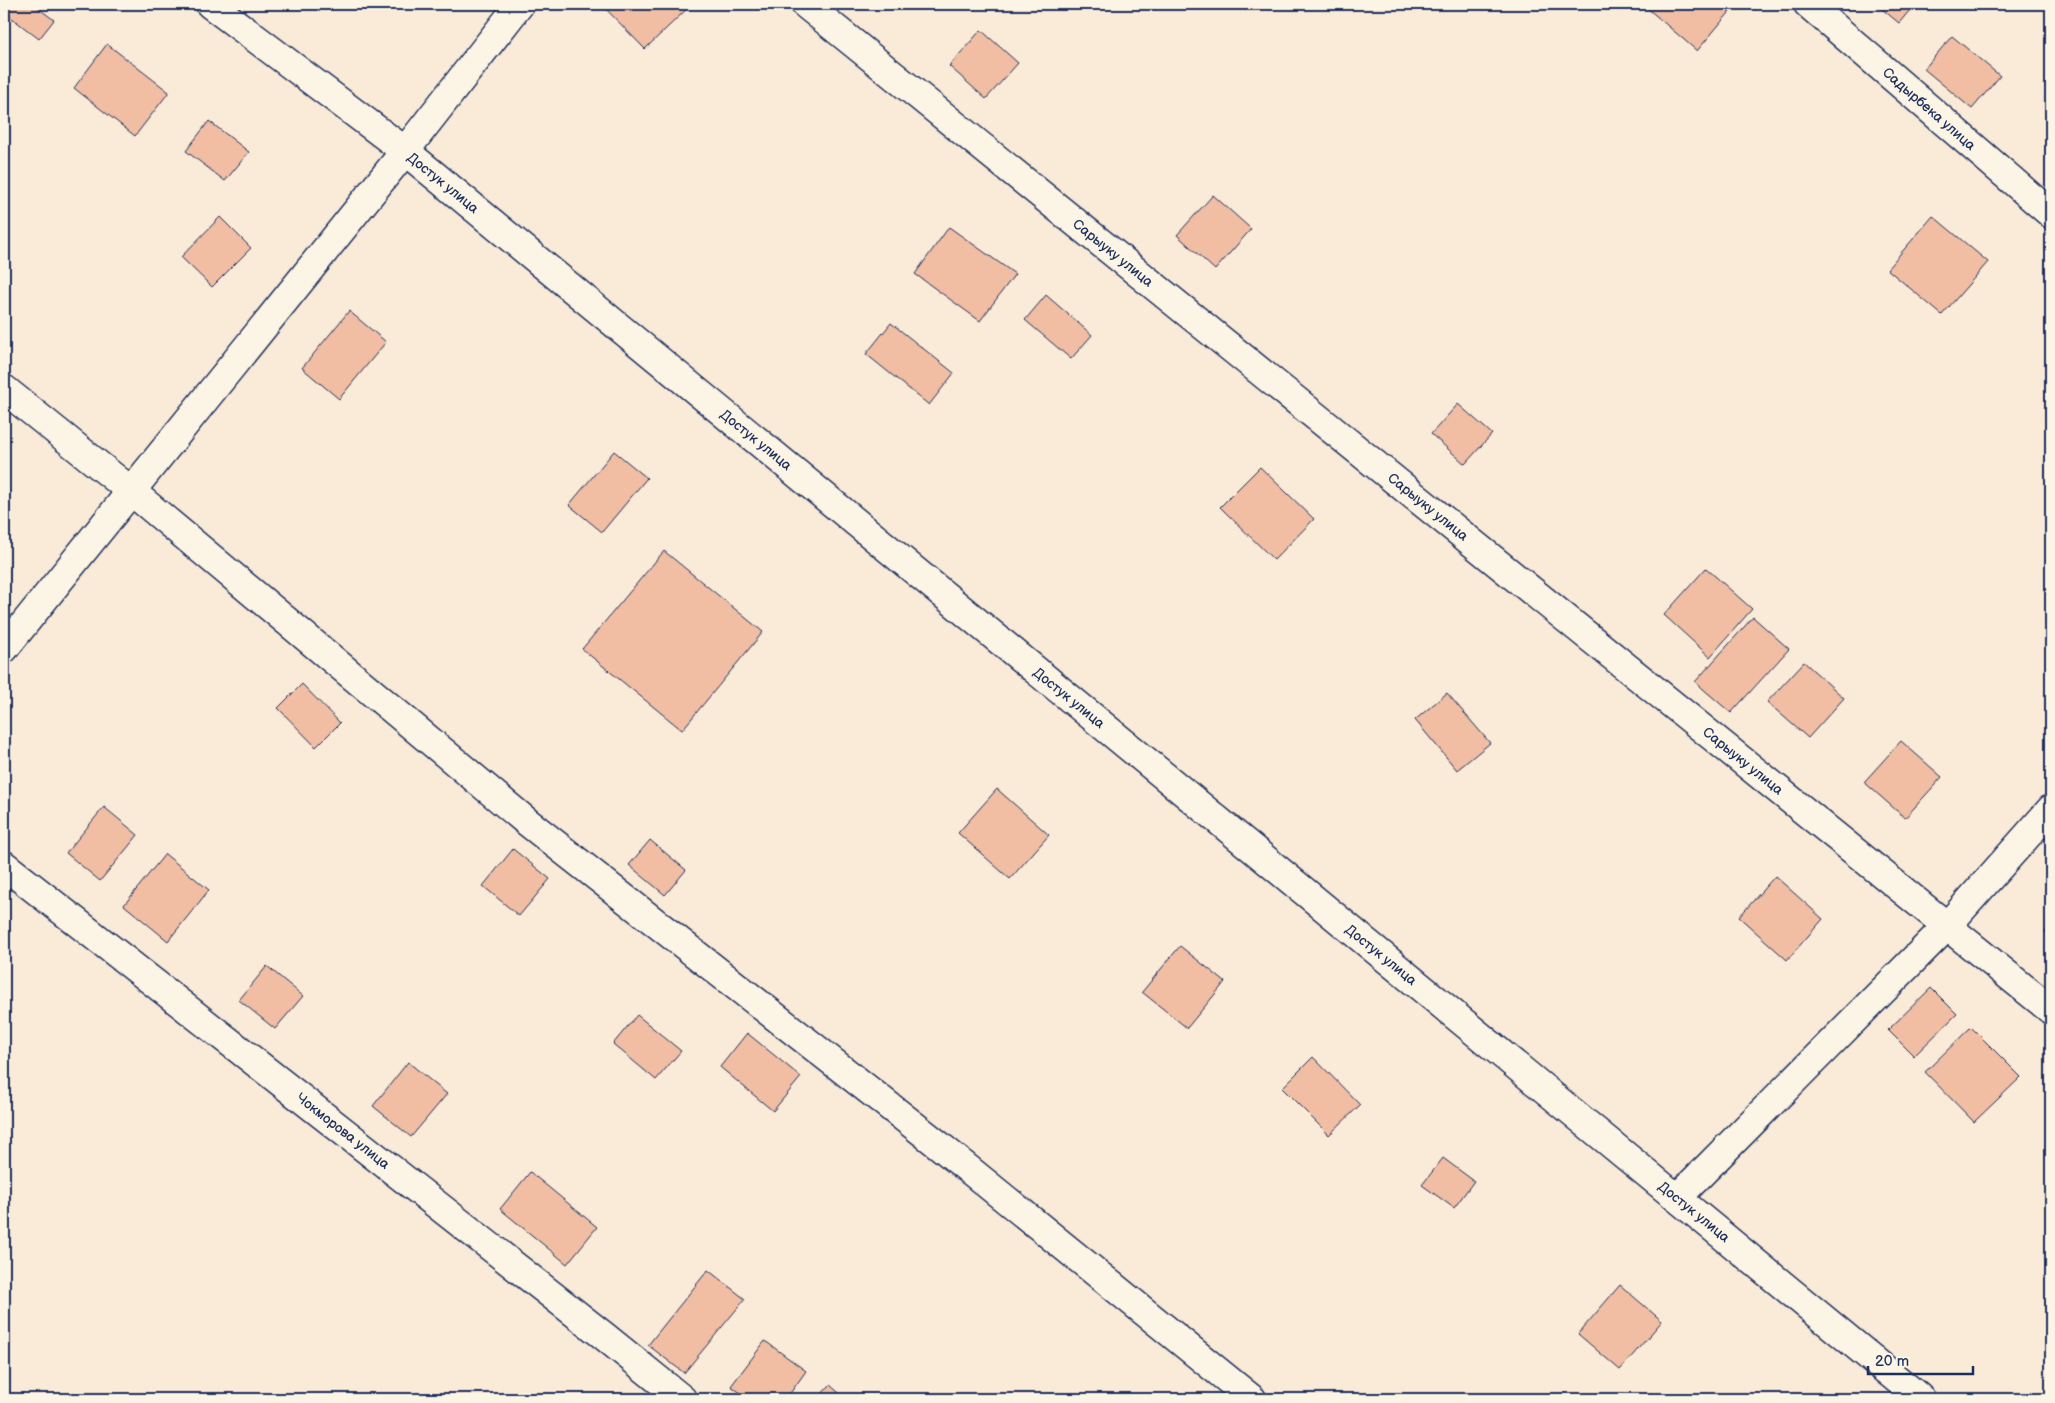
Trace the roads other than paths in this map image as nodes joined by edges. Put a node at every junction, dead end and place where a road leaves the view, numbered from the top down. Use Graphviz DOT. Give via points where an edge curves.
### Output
graph roads {
  1 [pos="210,4"];
  2 [pos="520,4"];
  3 [pos="805,4"];
  4 [pos="1808,4"];
  5 [pos="405,151"];
  6 [pos="2051,214"];
  7 [pos="4,389"];
  8 [pos="131,491"];
  9 [pos="4,648"];
  10 [pos="2051,809"];
  11 [pos="4,865"];
  12 [pos="1947,926"];
  13 [pos="2051,1010"];
  14 [pos="1677,1198"];
  15 [pos="682,1399"];
  16 [pos="1252,1399"];
  17 [pos="1921,1399"];
  1 -- 5 [label="street, Достук улица"];
  2 -- 5 [label="street"];
  3 -- 12 [label="street, Сарыуку улица"];
  4 -- 6 [label="street, Садырбека улица"];
  5 -- 8 [label="street"];
  5 -- 14 [label="street, Достук улица"];
  7 -- 8 [label="street"];
  8 -- 9 [label="street"];
  8 -- 16 [label="street" via="526,821 940,1146"];
  10 -- 12 [label="street"];
  11 -- 15 [label="street, Чокморова улица"];
  12 -- 13 [label="street, Сарыуку улица"];
  12 -- 14 [label="street"];
  14 -- 17 [label="street, Достук улица"];
}
